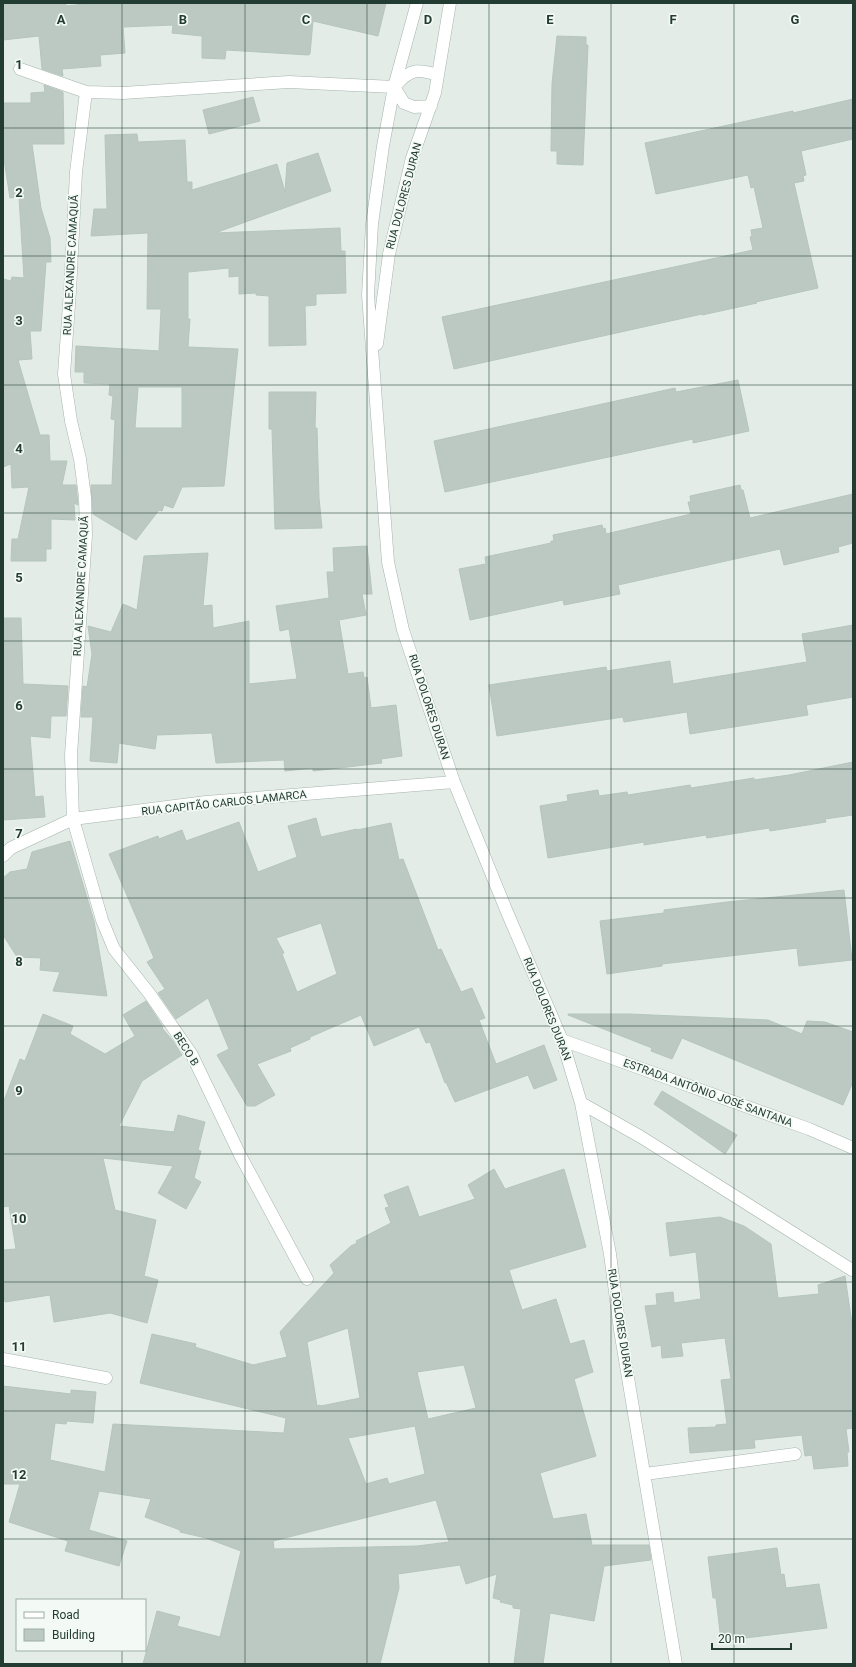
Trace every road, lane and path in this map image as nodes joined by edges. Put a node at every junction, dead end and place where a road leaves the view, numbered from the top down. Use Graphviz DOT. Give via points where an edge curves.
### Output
graph roads {
  1 [pos="417,3"];
  2 [pos="450,3"];
  3 [pos="20,69"];
  4 [pos="438,75"];
  5 [pos="394,87"];
  6 [pos="86,92"];
  7 [pos="431,106"];
  8 [pos="374,368"];
  9 [pos="454,782"];
  10 [pos="73,819"];
  11 [pos="3,856"];
  12 [pos="562,1040"];
  13 [pos="581,1102"];
  14 [pos="853,1148"];
  15 [pos="852,1270"];
  16 [pos="307,1279"];
  17 [pos="3,1359"];
  18 [pos="106,1378"];
  19 [pos="795,1454"];
  20 [pos="645,1474"];
  21 [pos="676,1664"];
  1 -- 5 [label="street, RUA DOLORES DURAN"];
  2 -- 4 [label="street, RUA DOLORES DURAN"];
  3 -- 6 [label="street"];
  4 -- 5 [label="street" via="414,71 405,74"];
  4 -- 7 [label="street, RUA DOLORES DURAN"];
  5 -- 6 [label="street" via="289,82 122,93"];
  5 -- 7 [label="street" via="404,103 414,107"];
  5 -- 8 [label="street, RUA DOLORES DURAN" via="372,224 368,295"];
  6 -- 10 [label="street, RUA ALEXANDRE CAMAQUÃ" via="76,172 64,374 80,459 86,535 71,755"];
  7 -- 8 [label="street, RUA DOLORES DURAN" via="412,158 389,254"];
  8 -- 9 [label="street, RUA DOLORES DURAN" via="388,562 403,630"];
  9 -- 10 [label="street, RUA CAPITÃO CARLOS LAMARCA" via="206,802"];
  9 -- 12 [label="street, RUA DOLORES DURAN"];
  10 -- 11 [label="street, RUA CAPITÃO CARLOS LAMARCA" via="11,848"];
  10 -- 16 [label="street, BECO B" via="102,920 114,949 192,1054 240,1155"];
  12 -- 13 [label="street, RUA DOLORES DURAN"];
  12 -- 14 [label="street, ESTRADA ANTÔNIO JOSÉ SANTANA" via="809,1129"];
  13 -- 15 [label="street"];
  13 -- 20 [label="street, RUA DOLORES DURAN" via="610,1254 620,1330"];
  17 -- 18 [label="street"];
  19 -- 20 [label="street"];
  20 -- 21 [label="street, RUA DOLORES DURAN"];
}
